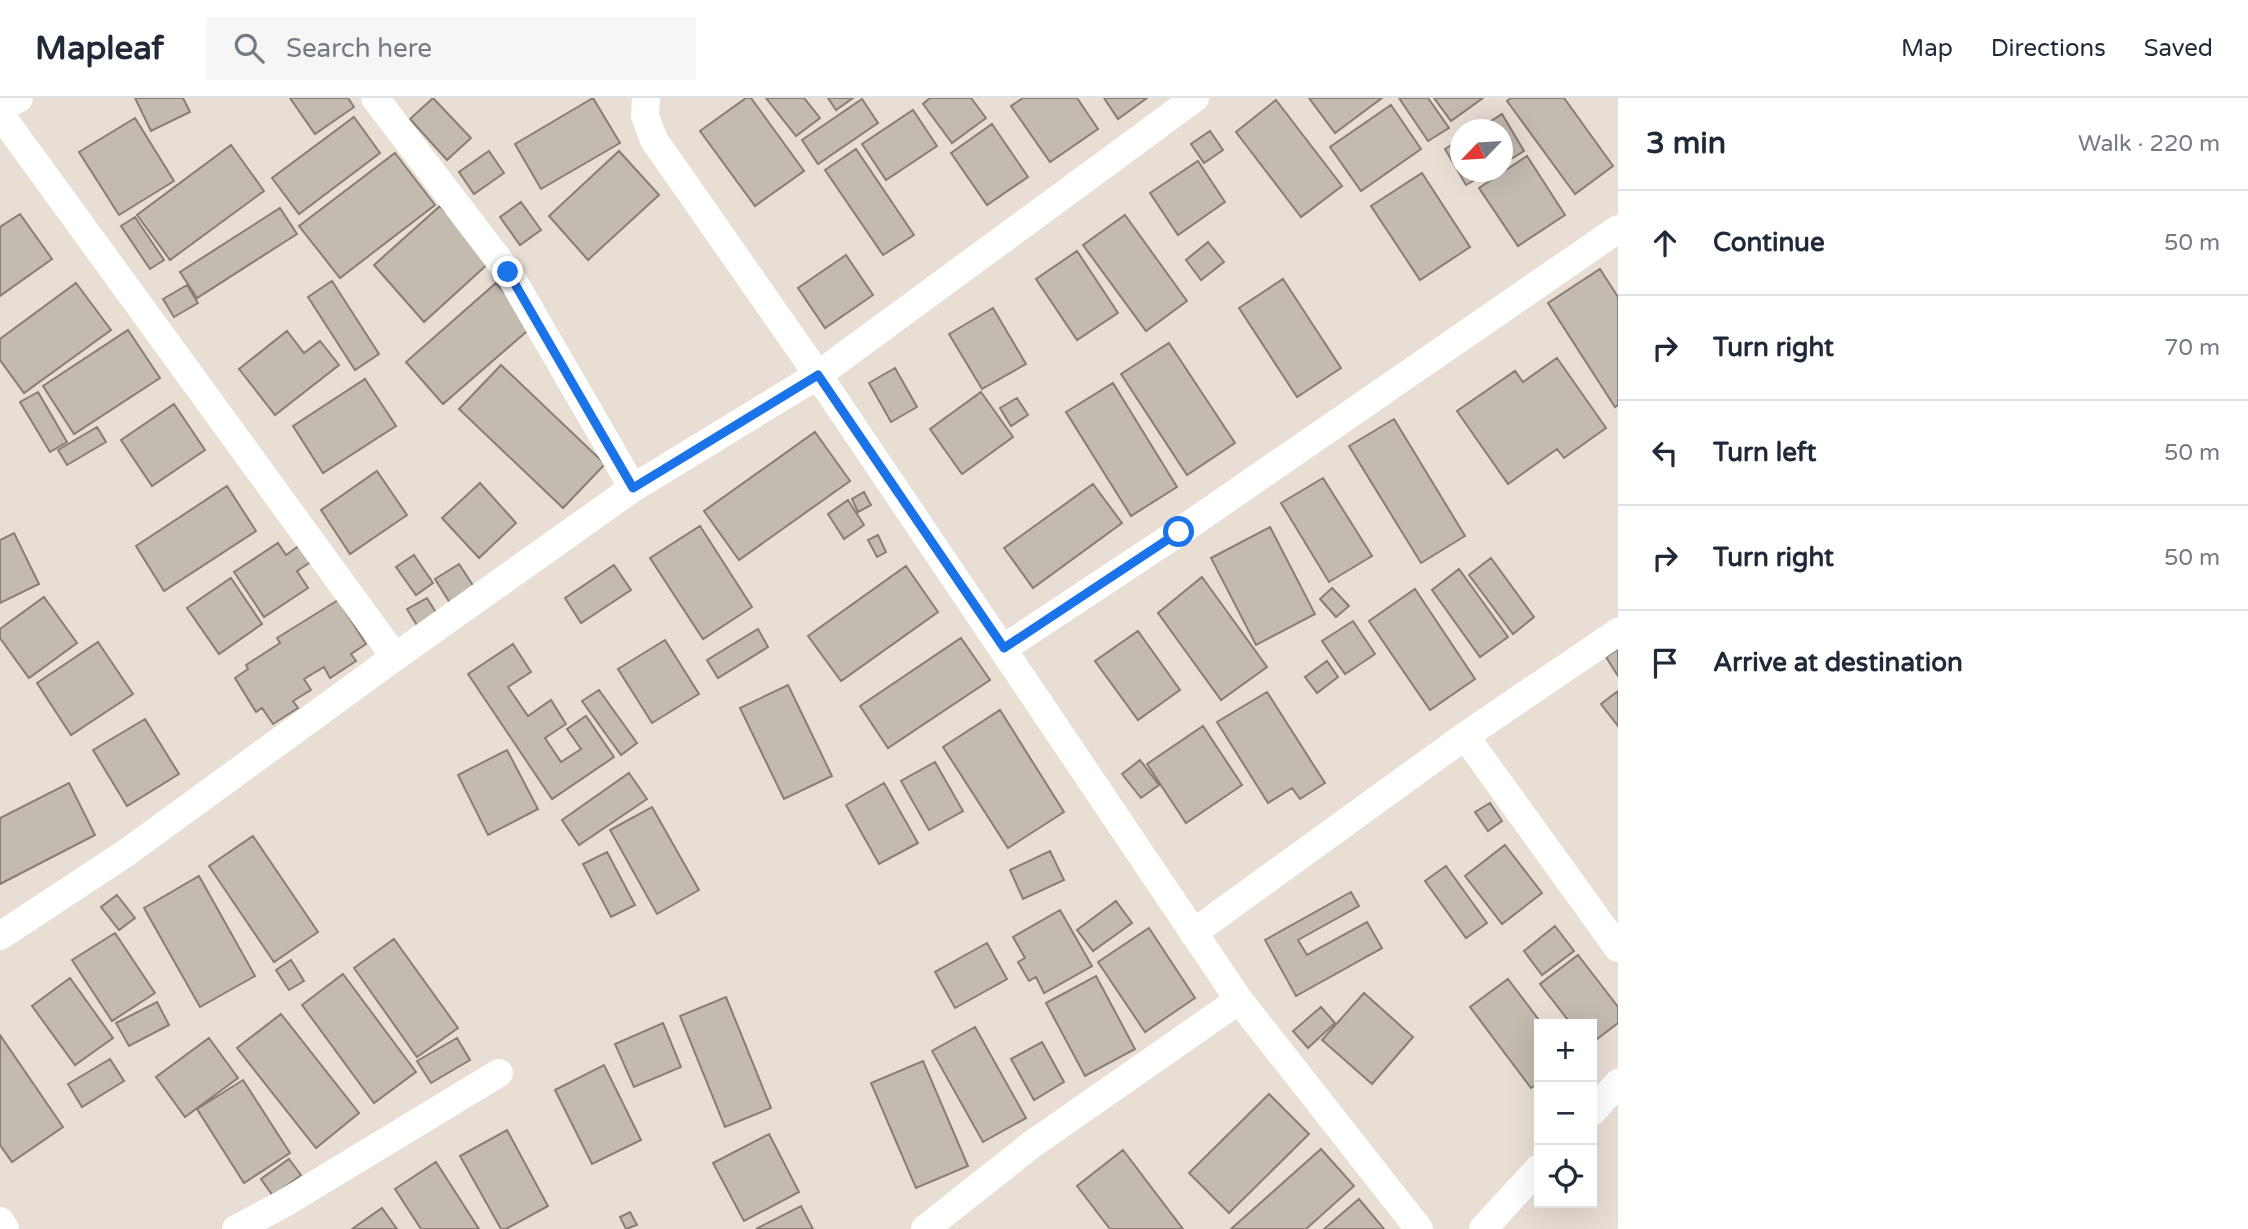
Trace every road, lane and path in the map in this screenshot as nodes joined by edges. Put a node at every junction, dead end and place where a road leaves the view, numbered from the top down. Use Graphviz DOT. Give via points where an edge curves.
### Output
graph roads {
  1 [pos="19,98"];
  2 [pos="375,98"];
  3 [pos="646,98"];
  4 [pos="1195,98"];
  5 [pos="0,111"];
  6 [pos="1618,229"];
  7 [pos="818,375"];
  8 [pos="633,488"];
  9 [pos="1618,632"];
  10 [pos="1004,648"];
  11 [pos="395,657"];
  12 [pos="1465,736"];
  13 [pos="1193,933"];
  14 [pos="0,936"];
  15 [pos="1618,948"];
  16 [pos="1239,1000"];
  17 [pos="499,1073"];
  18 [pos="1618,1083"];
  19 [pos="1597,1106"];
  20 [pos="1534,1173"];
  21 [pos="0,1221"];
  22 [pos="5,1229"];
  23 [pos="236,1229"];
  24 [pos="925,1229"];
  25 [pos="1419,1229"];
  26 [pos="1483,1229"];
  1 -- 5 [label="street"];
  2 -- 8 [label="street" via="508,272"];
  3 -- 7 [label="street" via="645,116 654,140"];
  4 -- 7 [label="street"];
  5 -- 11 [label="street"];
  6 -- 10 [label="street"];
  7 -- 8 [label="street"];
  7 -- 10 [label="street"];
  8 -- 11 [label="street"];
  9 -- 12 [label="street"];
  10 -- 13 [label="street"];
  11 -- 14 [label="street" via="126,853"];
  12 -- 13 [label="street"];
  12 -- 15 [label="street"];
  13 -- 16 [label="street"];
  16 -- 24 [label="street" via="1031,1146"];
  16 -- 25 [label="street"];
  17 -- 23 [label="street"];
  18 -- 19 [label="street"];
  20 -- 26 [label="street"];
  21 -- 22 [label="street"];
}
